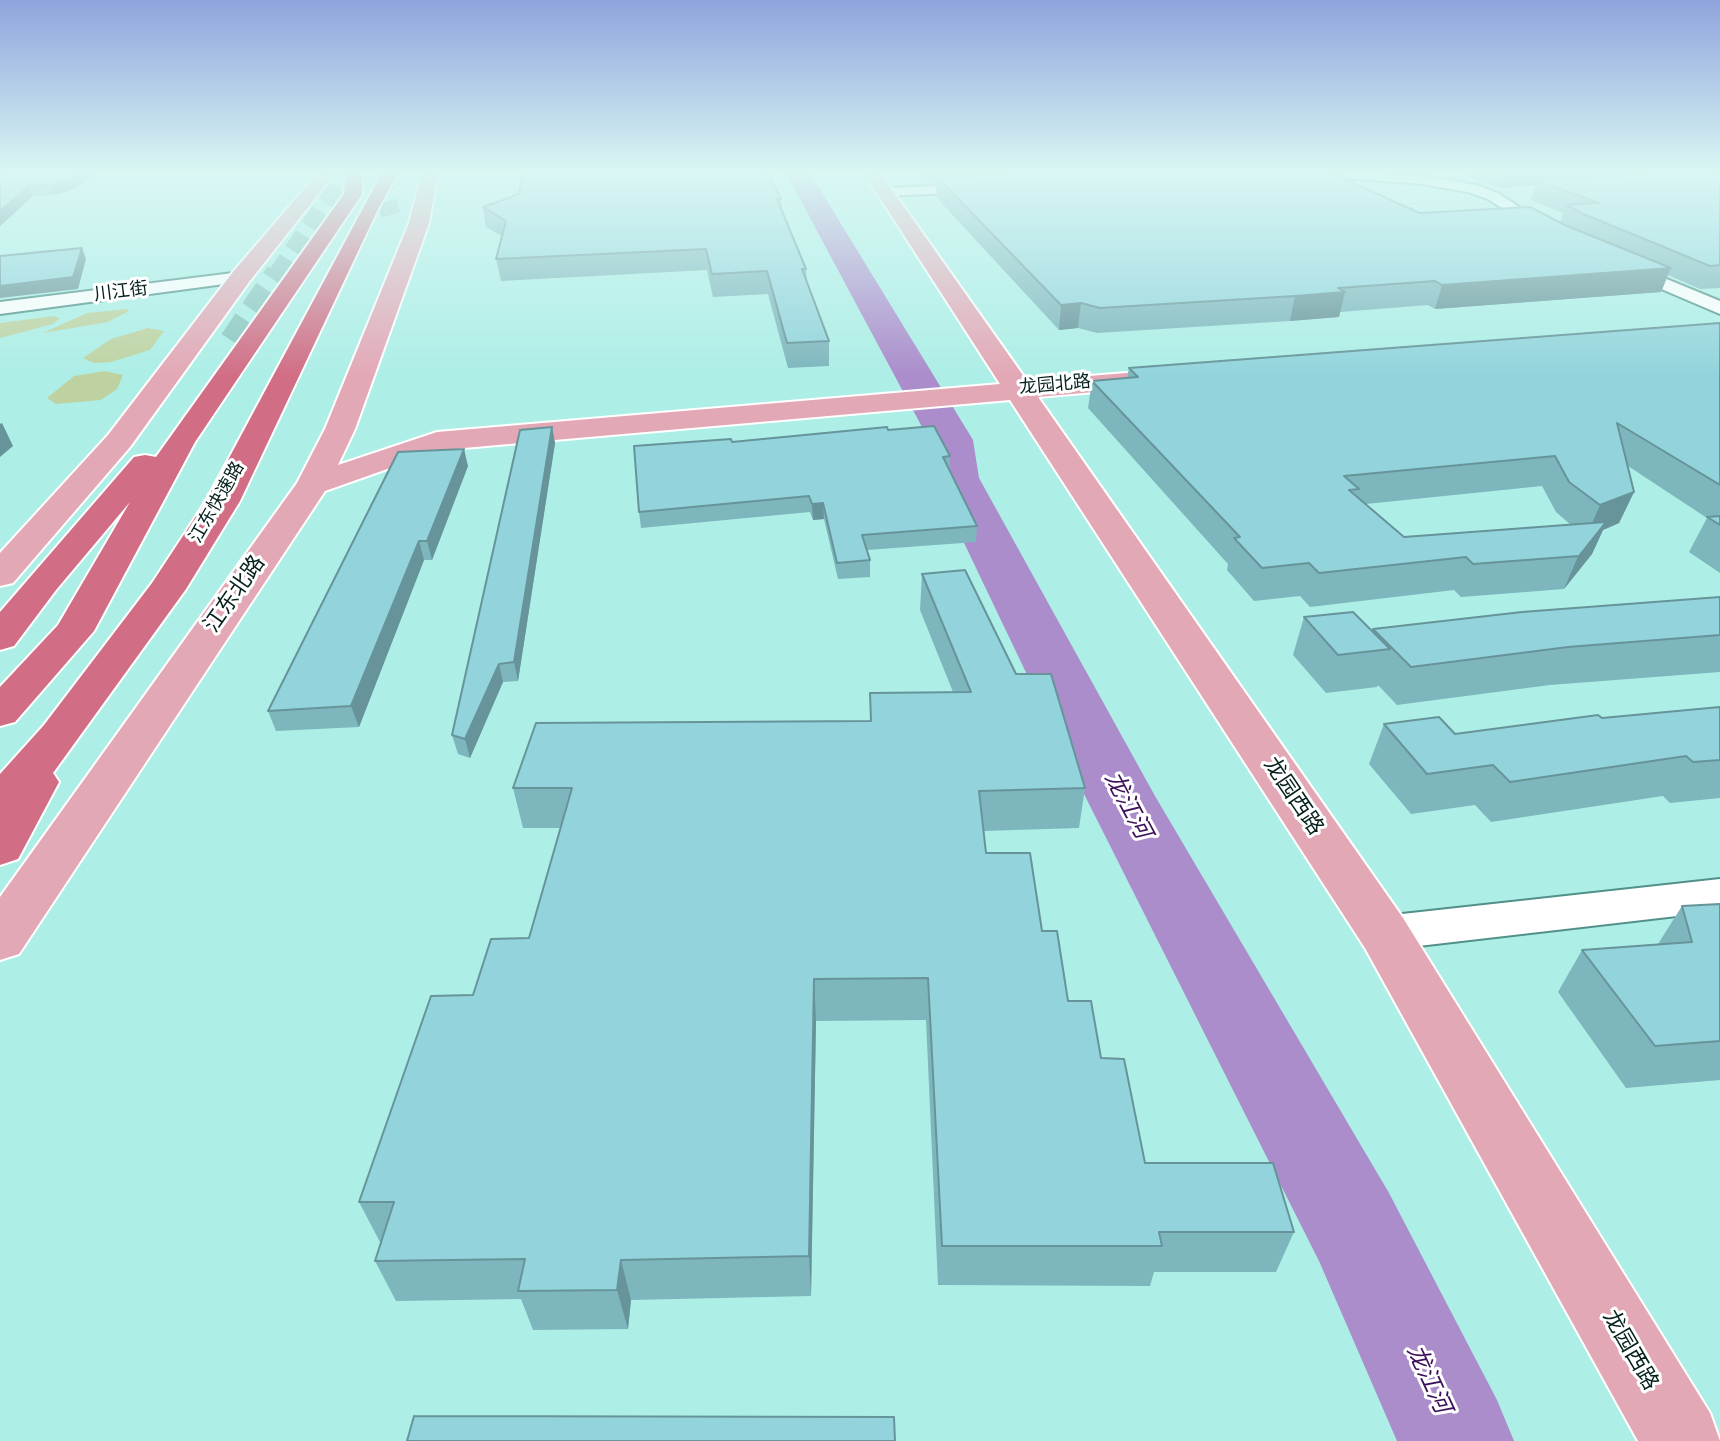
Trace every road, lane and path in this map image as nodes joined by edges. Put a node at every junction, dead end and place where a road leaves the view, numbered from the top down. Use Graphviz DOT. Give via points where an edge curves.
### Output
graph roads {
  1 [pos="277,240"];
  2 [pos="321,240"];
  3 [pos="353,240"];
  4 [pos="392,240"];
  5 [pos="398,240"];
  6 [pos="918,240"];
  7 [pos="1595,254"];
  8 [pos="241,277"];
  9 [pos="0,308"];
  10 [pos="1720,308"];
  11 [pos="332,340"];
  12 [pos="232,341"];
  13 [pos="1173,377"];
  14 [pos="1016,389"];
  15 [pos="352,392"];
  16 [pos="291,423"];
  17 [pos="437,441"];
  18 [pos="313,484"];
  19 [pos="223,501"];
  20 [pos="0,575"];
  21 [pos="43,582"];
  22 [pos="0,629"];
  23 [pos="0,638"];
  24 [pos="0,713"];
  25 [pos="60,735"];
  26 [pos="0,805"];
  27 [pos="0,847"];
  28 [pos="1720,895"];
  29 [pos="1384,933"];
  30 [pos="0,939"];
  31 [pos="1682,1441"];
  1 -- 8 [label="main road"];
  2 -- 24 [label="highway" via="180,442 74,631"];
  3 -- 19 [label="highway, 江东快速路"];
  4 -- 11 [label="highway"];
  5 -- 15 [label="main road, 江东北路"];
  6 -- 14 [label="main road, 龙园西路"];
  7 -- 10 [label="street"];
  8 -- 9 [label="street, 川江街"];
  8 -- 20 [label="main road" via="119,441"];
  12 -- 21 [label="highway" via="142,468"];
  13 -- 14 [label="main road, 龙园北路"];
  14 -- 17 [label="main road, 龙园北路"];
  14 -- 29 [label="main road, 龙园西路"];
  15 -- 17 [label="main road" via="363,418 391,433"];
  15 -- 18 [label="main road, 江东北路"];
  16 -- 19 [label="highway"];
  17 -- 18 [label="main road"];
  18 -- 30 [label="main road, 江东北路"];
  19 -- 25 [label="highway, 江东快速路" via="167,589"];
  21 -- 22 [label="highway"];
  21 -- 23 [label="highway"];
  25 -- 26 [label="highway, 江东快速路"];
  25 -- 27 [label="highway"];
  28 -- 29 [label="street"];
  29 -- 31 [label="main road, 龙园西路"];
}
